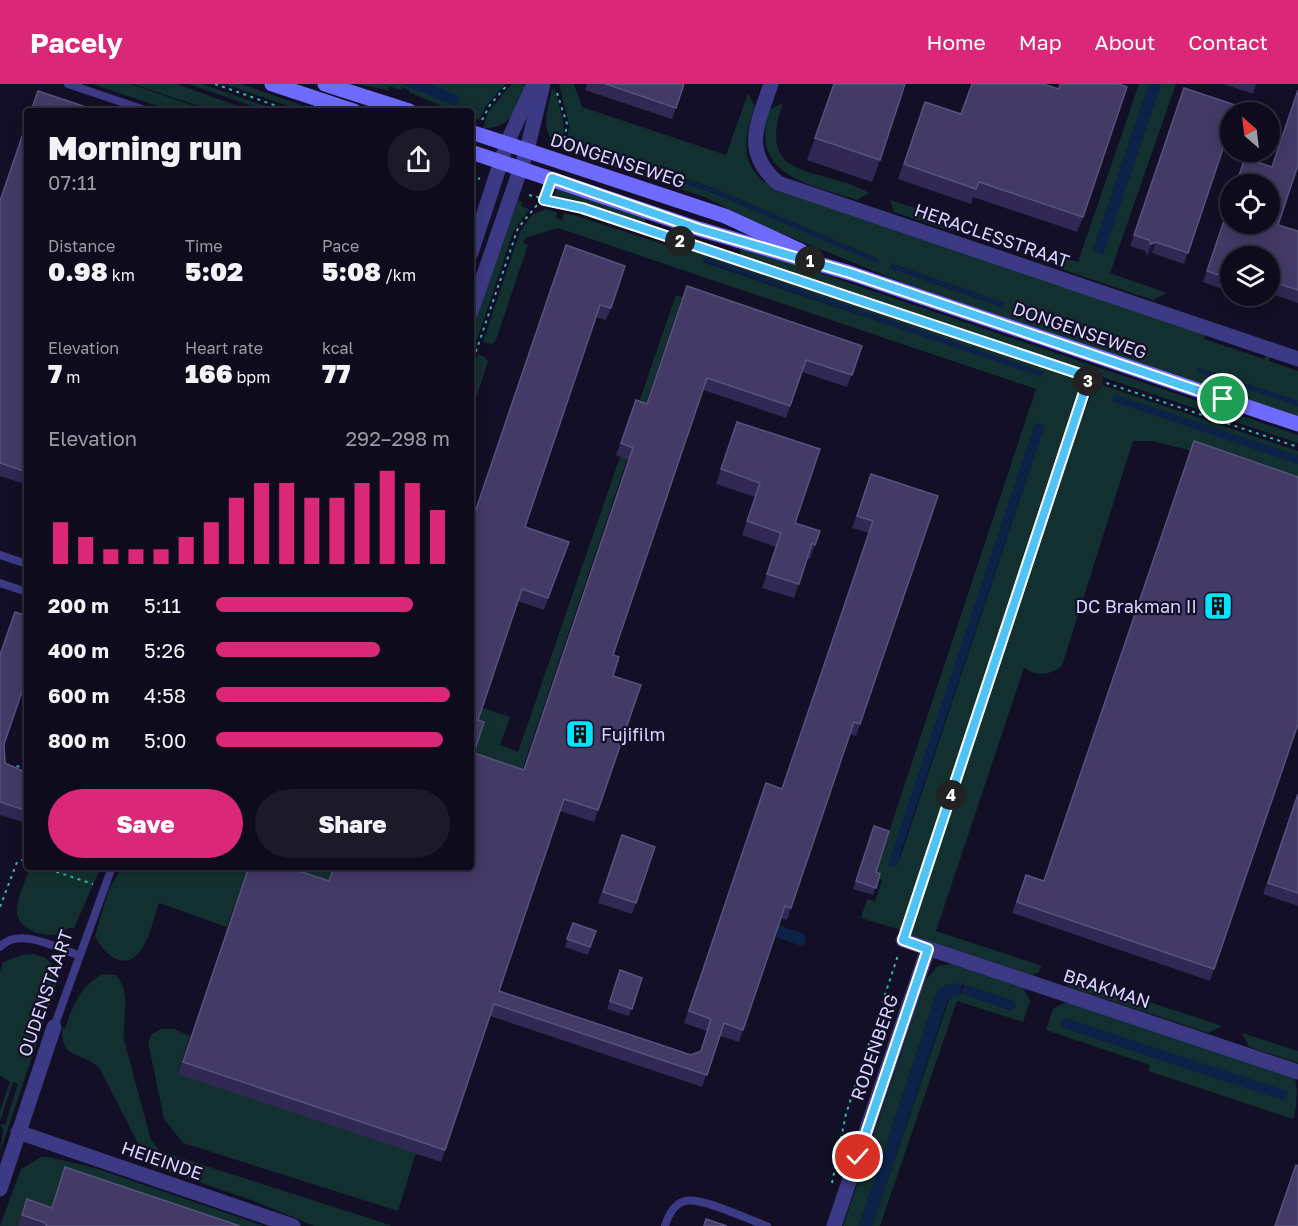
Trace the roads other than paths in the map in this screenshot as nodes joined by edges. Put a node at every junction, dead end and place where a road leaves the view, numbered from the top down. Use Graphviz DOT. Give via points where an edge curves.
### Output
graph roads {
  1 [pos="68,84"];
  2 [pos="272,84"];
  3 [pos="325,84"];
  4 [pos="534,84"];
  5 [pos="771,84"];
  6 [pos="550,87"];
  7 [pos="139,108"];
  8 [pos="345,108"];
  9 [pos="400,108"];
  10 [pos="474,133"];
  11 [pos="507,143"];
  12 [pos="526,150"];
  13 [pos="474,153"];
  14 [pos="500,161"];
  15 [pos="520,168"];
  16 [pos="474,243"];
  17 [pos="850,273"];
  18 [pos="474,303"];
  19 [pos="1298,359"];
  20 [pos="1298,424"];
  21 [pos="0,555"];
  22 [pos="24,563"];
  23 [pos="0,583"];
  24 [pos="24,591"];
  25 [pos="111,870"];
  26 [pos="903,940"];
  27 [pos="0,947"];
  28 [pos="928,949"];
  29 [pos="78,955"];
  30 [pos="54,1027"];
  31 [pos="1298,1072"];
  32 [pos="18,1132"];
  33 [pos="0,1189"];
  34 [pos="293,1226"];
  35 [pos="665,1226"];
  36 [pos="767,1226"];
  37 [pos="834,1226"];
  1 -- 7 [label="lane"];
  2 -- 8 [label="street"];
  3 -- 9 [label="street"];
  4 -- 11 [label="street"];
  5 -- 19 [label="street, HERACLESSTRAAT" via="755,130 755,147 762,166 778,183"];
  6 -- 12 [label="street"];
  10 -- 11 [label="street, DONGENSEWEG"];
  11 -- 12 [label="street, DONGENSEWEG"];
  11 -- 14 [label="street"];
  12 -- 15 [label="street"];
  12 -- 17 [label="street, DONGENSEWEG" via="724,216"];
  13 -- 14 [label="street, DONGENSEWEG"];
  14 -- 15 [label="street, DONGENSEWEG"];
  14 -- 16 [label="street"];
  15 -- 17 [label="street, DONGENSEWEG" via="699,229"];
  15 -- 18 [label="street"];
  17 -- 20 [label="street, DONGENSEWEG"];
  21 -- 22 [label="lane"];
  23 -- 24 [label="lane"];
  25 -- 29 [label="lane, OUDENSTAART"];
  26 -- 28 [label="street, BRAKMAN"];
  27 -- 29 [label="lane" via="5,941 23,937"];
  28 -- 31 [label="street, BRAKMAN"];
  28 -- 37 [label="street, RODENBERG"];
  29 -- 30 [label="lane, OUDENSTAART"];
  30 -- 32 [label="street, OUDENSTAART"];
  32 -- 33 [label="street, OUDENSTAART"];
  32 -- 34 [label="street, HEIEINDE"];
  35 -- 36 [label="lane" via="672,1210 694,1201"];
}
